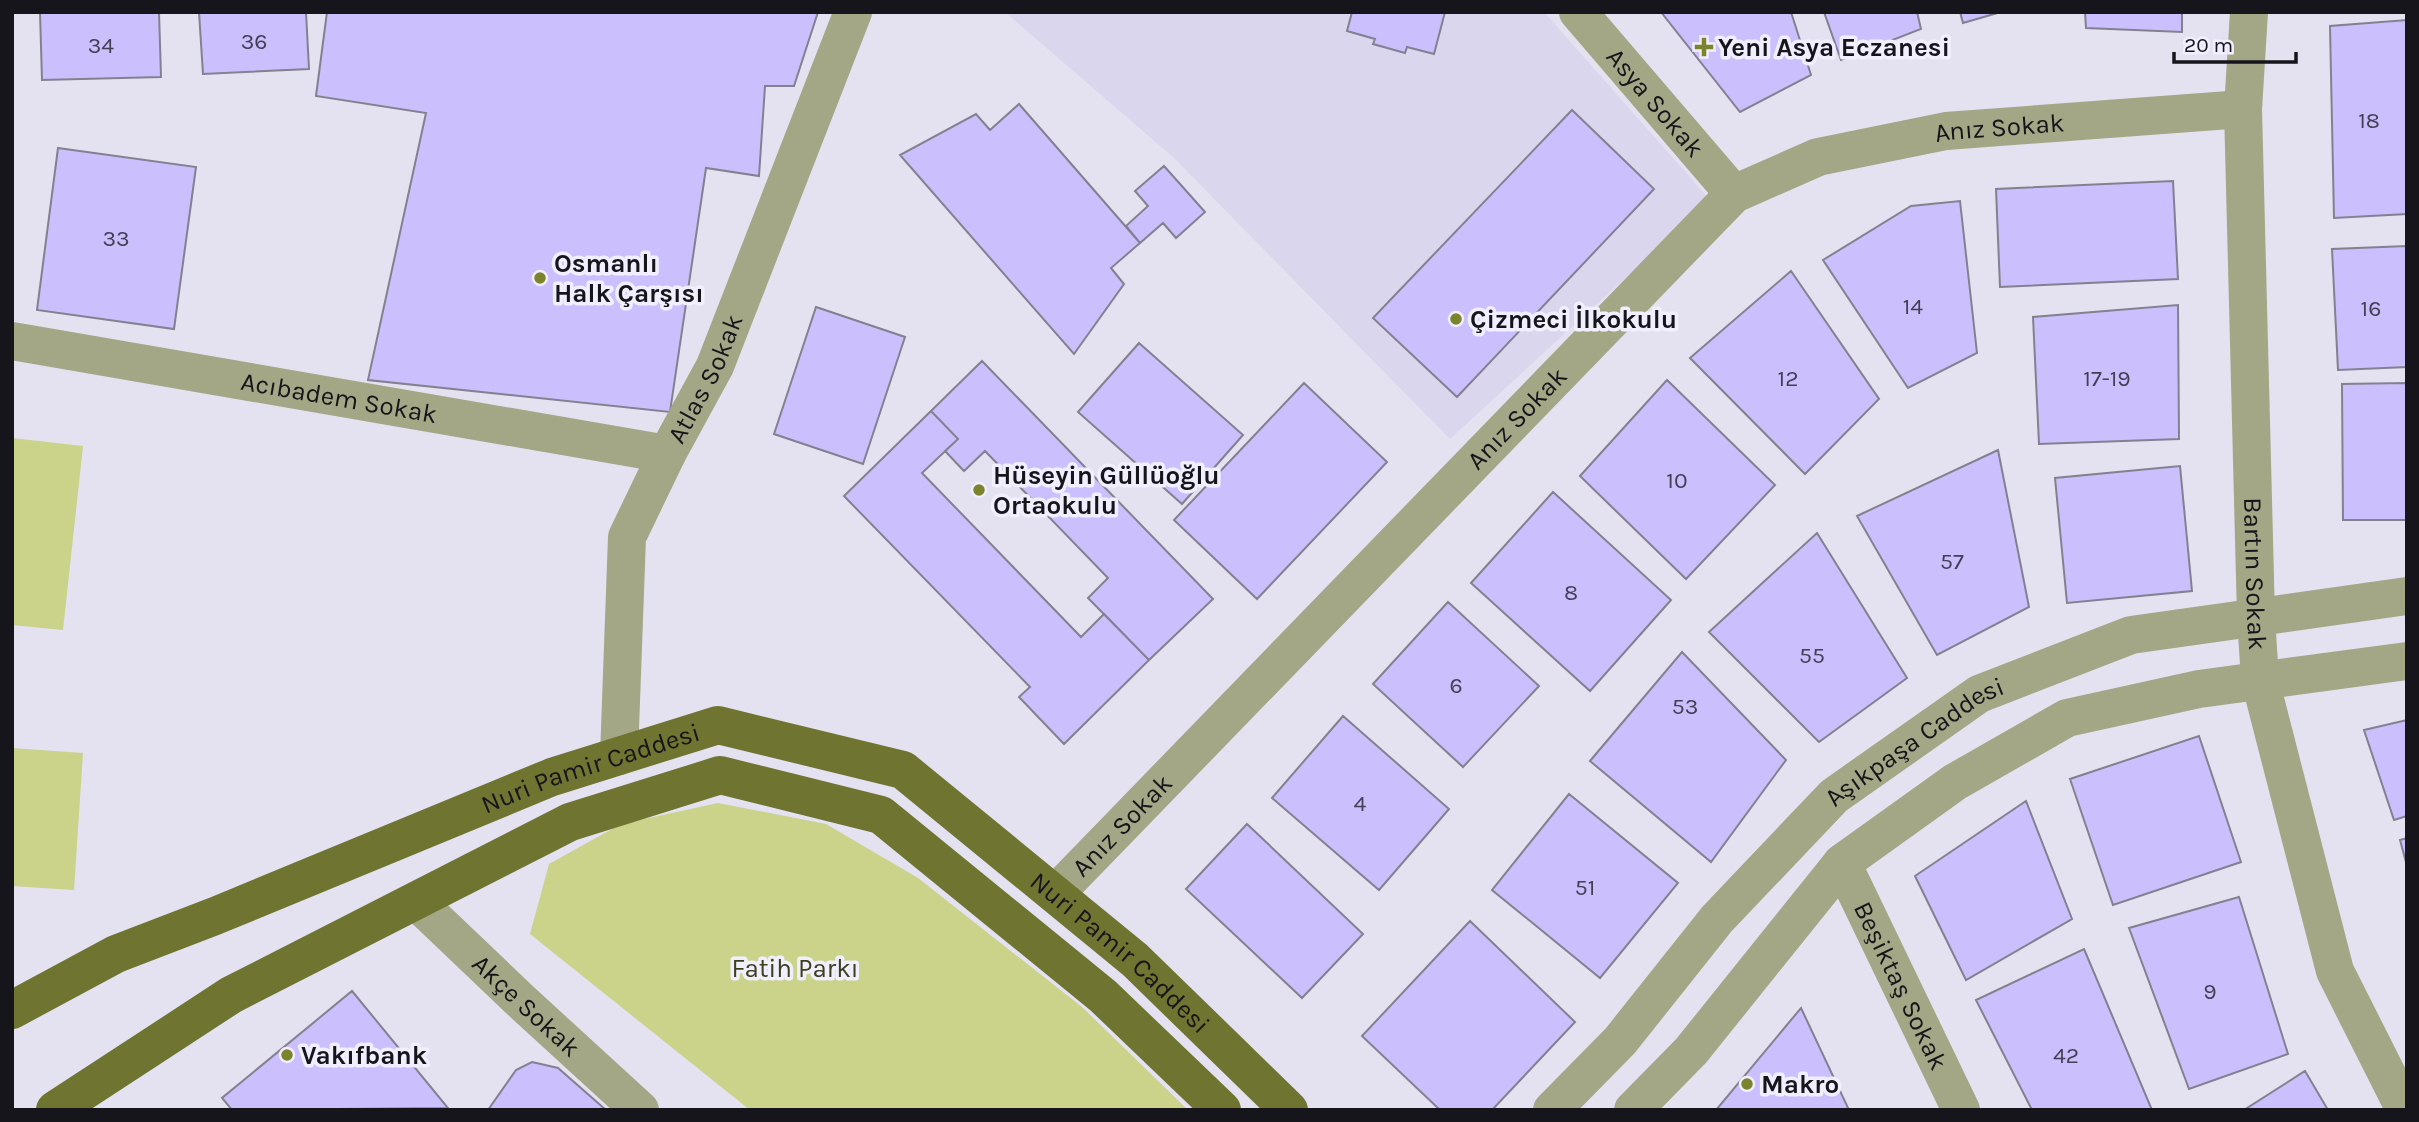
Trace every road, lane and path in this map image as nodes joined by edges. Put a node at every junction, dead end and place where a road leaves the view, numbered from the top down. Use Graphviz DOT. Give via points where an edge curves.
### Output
graph roads {
  1 [pos="853,12"];
  2 [pos="1578,12"];
  3 [pos="2249,12"];
  4 [pos="2243,109"];
  5 [pos="1734,194"];
  6 [pos="12,341"];
  7 [pos="667,454"];
  8 [pos="2407,596"];
  9 [pos="2256,617"];
  10 [pos="2407,661"];
  11 [pos="2260,680"];
  12 [pos="619,756"];
  13 [pos="1842,863"];
  14 [pos="1055,894"];
  15 [pos="416,901"];
  16 [pos="12,1010"];
  17 [pos="55,1110"];
  18 [pos="640,1110"];
  19 [pos="1222,1110"];
  20 [pos="1289,1110"];
  21 [pos="1552,1110"];
  22 [pos="1633,1110"];
  23 [pos="1961,1110"];
  24 [pos="2405,1110"];
  1 -- 7 [label="street, Atlas Sokak" via="715,366"];
  2 -- 5 [label="street, Asya Sokak"];
  3 -- 4 [label="street, Bartın Sokak"];
  4 -- 5 [label="street, Anız Sokak" via="1945,131 1818,157"];
  4 -- 9 [label="street, Bartın Sokak"];
  5 -- 14 [label="street, Anız Sokak"];
  6 -- 7 [label="street, Acıbadem Sokak"];
  7 -- 12 [label="street, Atlas Sokak" via="627,537"];
  8 -- 9 [label="street, Aşıkpaşa Caddesi"];
  9 -- 11 [label="street, Bartın Sokak"];
  9 -- 21 [label="street, Aşıkpaşa Caddesi" via="2131,635 1979,694 1834,796 1717,919 1620,1041"];
  10 -- 11 [label="street, Aşıkpaşa Caddesi"];
  11 -- 13 [label="street, Aşıkpaşa Caddesi" via="2067,718 1955,782"];
  11 -- 24 [label="street, Bartın Sokak" via="2335,971"];
  12 -- 14 [label="main road, Nuri Pamir Caddesi" via="718,725 903,770"];
  12 -- 16 [label="main road, Nuri Pamir Caddesi" via="552,778 116,954"];
  13 -- 22 [label="street, Aşıkpaşa Caddesi" via="1691,1051"];
  13 -- 23 [label="street, Beşiktaş Sokak"];
  14 -- 20 [label="main road, Nuri Pamir Caddesi" via="1135,960"];
  15 -- 17 [label="main road, Nuri Pamir Caddesi" via="231,995"];
  15 -- 18 [label="street, Akçe Sokak"];
  15 -- 19 [label="main road, Nuri Pamir Caddesi" via="570,822 720,775 881,815 1103,996"];
}
